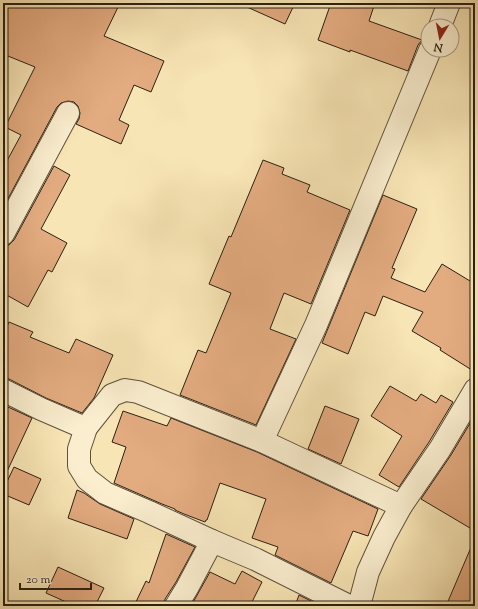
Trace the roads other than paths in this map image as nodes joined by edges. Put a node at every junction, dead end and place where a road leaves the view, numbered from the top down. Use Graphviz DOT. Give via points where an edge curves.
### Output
graph roads {
  1 [pos="449,3"];
  2 [pos="443,18"];
  3 [pos="427,58"];
  4 [pos="68,112"];
  5 [pos="3,234"];
  6 [pos="3,390"];
  7 [pos="475,390"];
  8 [pos="85,429"];
  9 [pos="262,442"];
  10 [pos="401,506"];
  11 [pos="212,541"];
  12 [pos="176,606"];
  13 [pos="348,606"];
  14 [pos="359,606"];
  1 -- 2 [label="street"];
  3 -- 9 [label="street" via="316,325"];
  4 -- 5 [label="street"];
  6 -- 8 [label="street"];
  7 -- 10 [label="street" via="440,449"];
  8 -- 9 [label="street" via="112,395 125,390 138,392"];
  8 -- 11 [label="street" via="79,449 79,466 87,479 105,493"];
  9 -- 10 [label="street"];
  10 -- 14 [label="street" via="368,572"];
  11 -- 12 [label="street"];
  11 -- 13 [label="street" via="255,559"];
}
